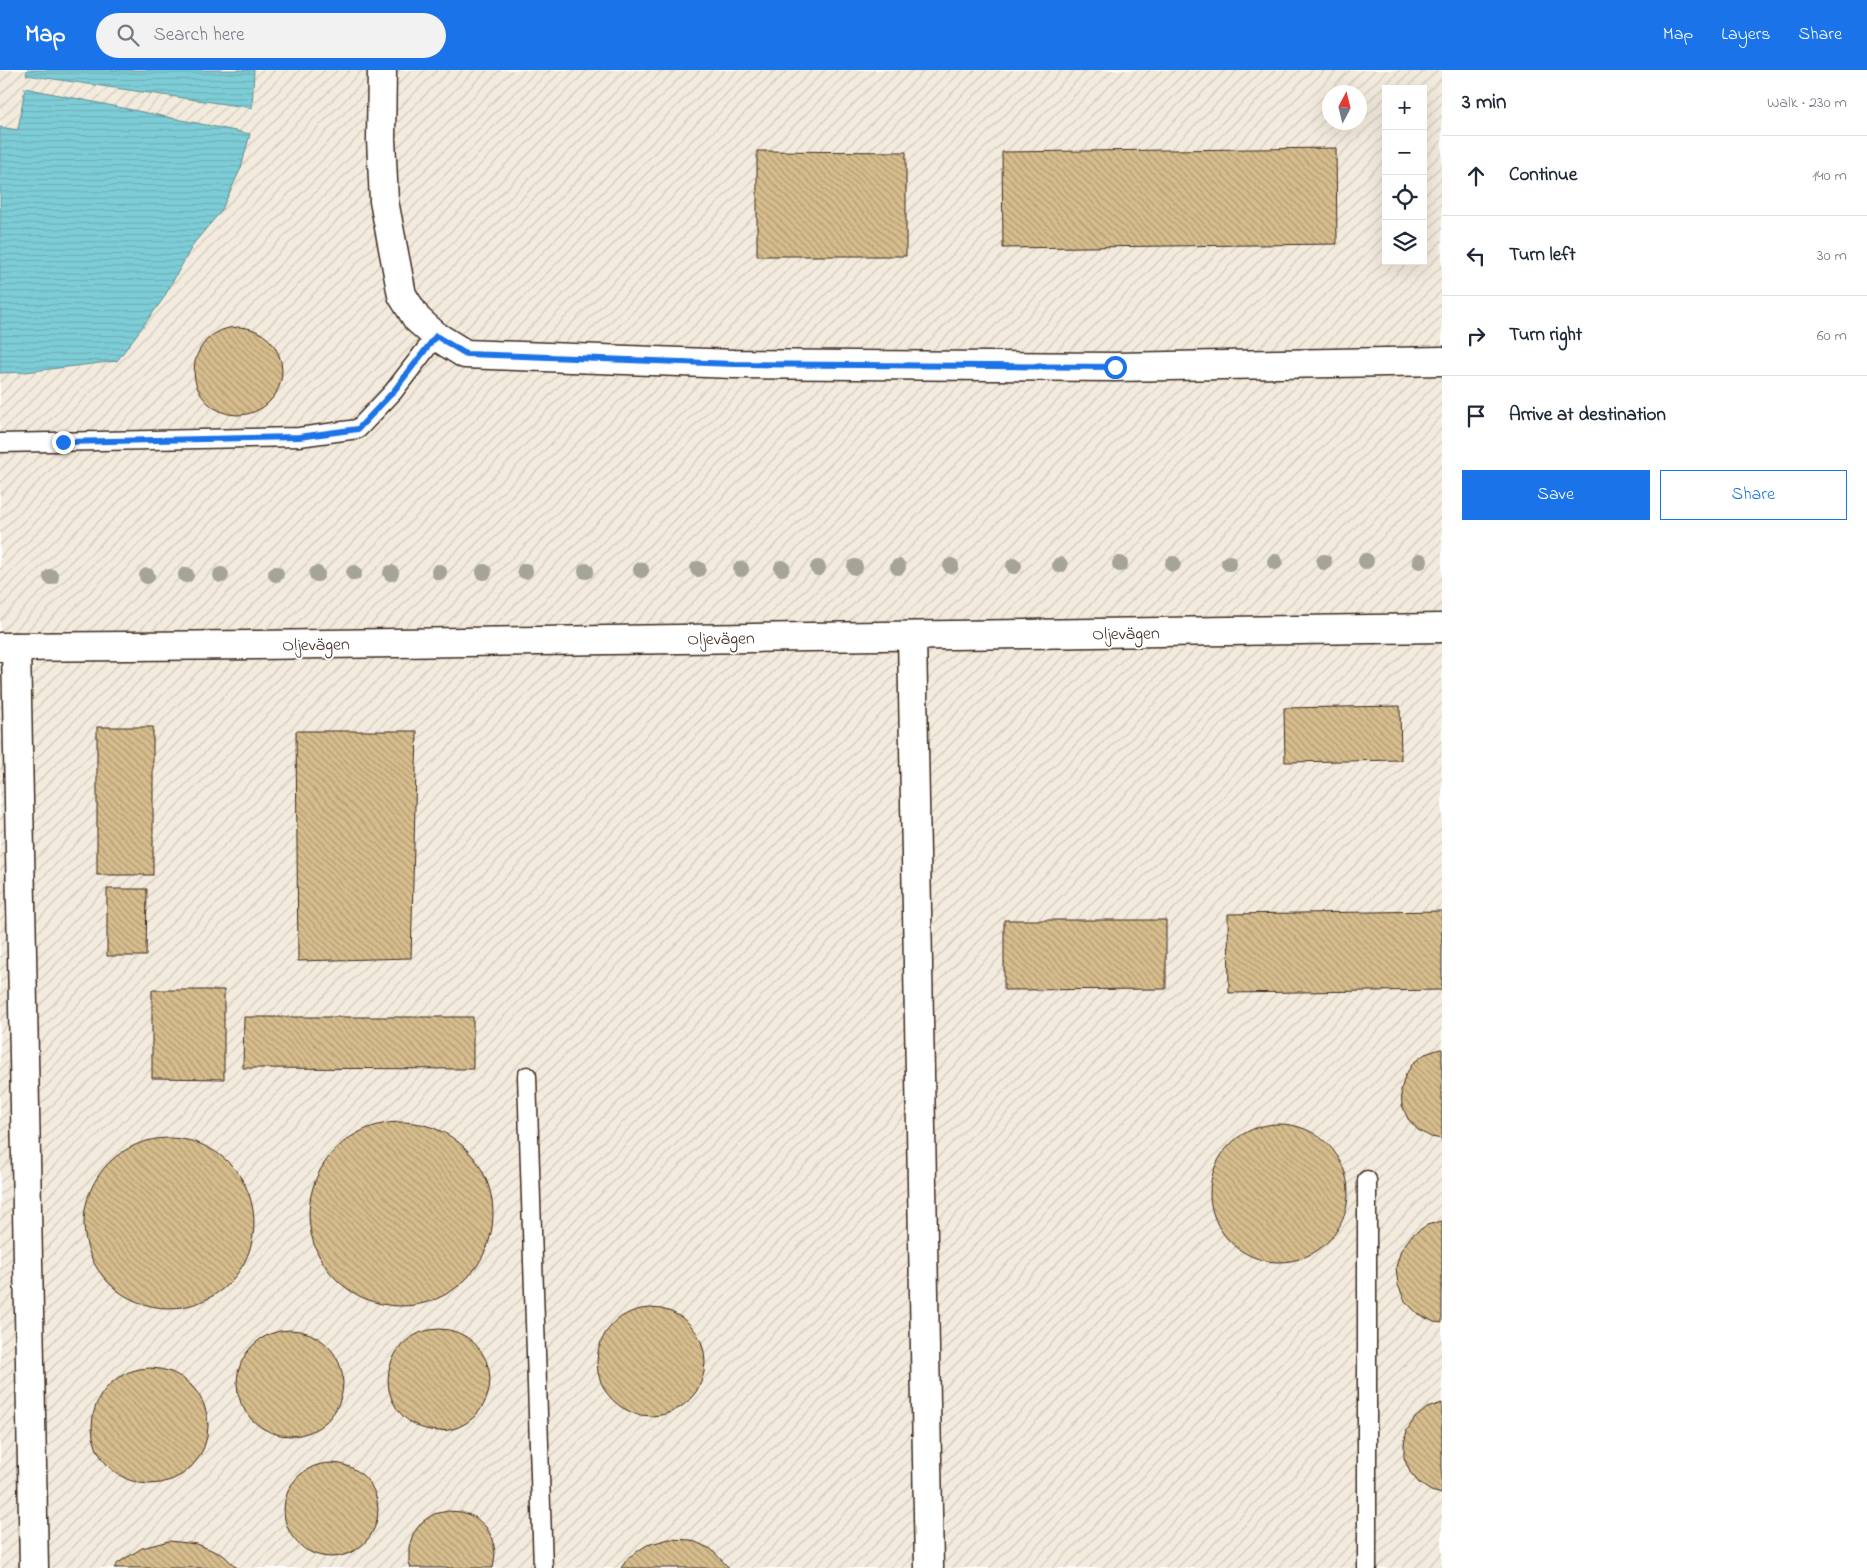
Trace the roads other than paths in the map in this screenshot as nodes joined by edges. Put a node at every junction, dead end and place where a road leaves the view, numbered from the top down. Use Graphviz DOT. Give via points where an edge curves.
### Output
graph roads {
  1 [pos="382,70"];
  2 [pos="436,336"];
  3 [pos="1442,360"];
  4 [pos="0,443"];
  5 [pos="1442,628"];
  6 [pos="912,636"];
  7 [pos="8,647"];
  8 [pos="527,1076"];
  9 [pos="1367,1180"];
  10 [pos="34,1568"];
  11 [pos="543,1568"];
  12 [pos="929,1568"];
  13 [pos="1367,1568"];
  1 -- 2 [label="street" via="384,201 402,295 417,319"];
  2 -- 3 [label="street" via="466,354 734,364 1115,367"];
  2 -- 4 [label="lane" via="393,392 358,429 299,437"];
  5 -- 6 [label="street, Oljevägen"];
  6 -- 7 [label="street, Oljevägen"];
  6 -- 12 [label="street"];
  7 -- 10 [label="street"];
  8 -- 11 [label="lane"];
  9 -- 13 [label="lane"];
}
